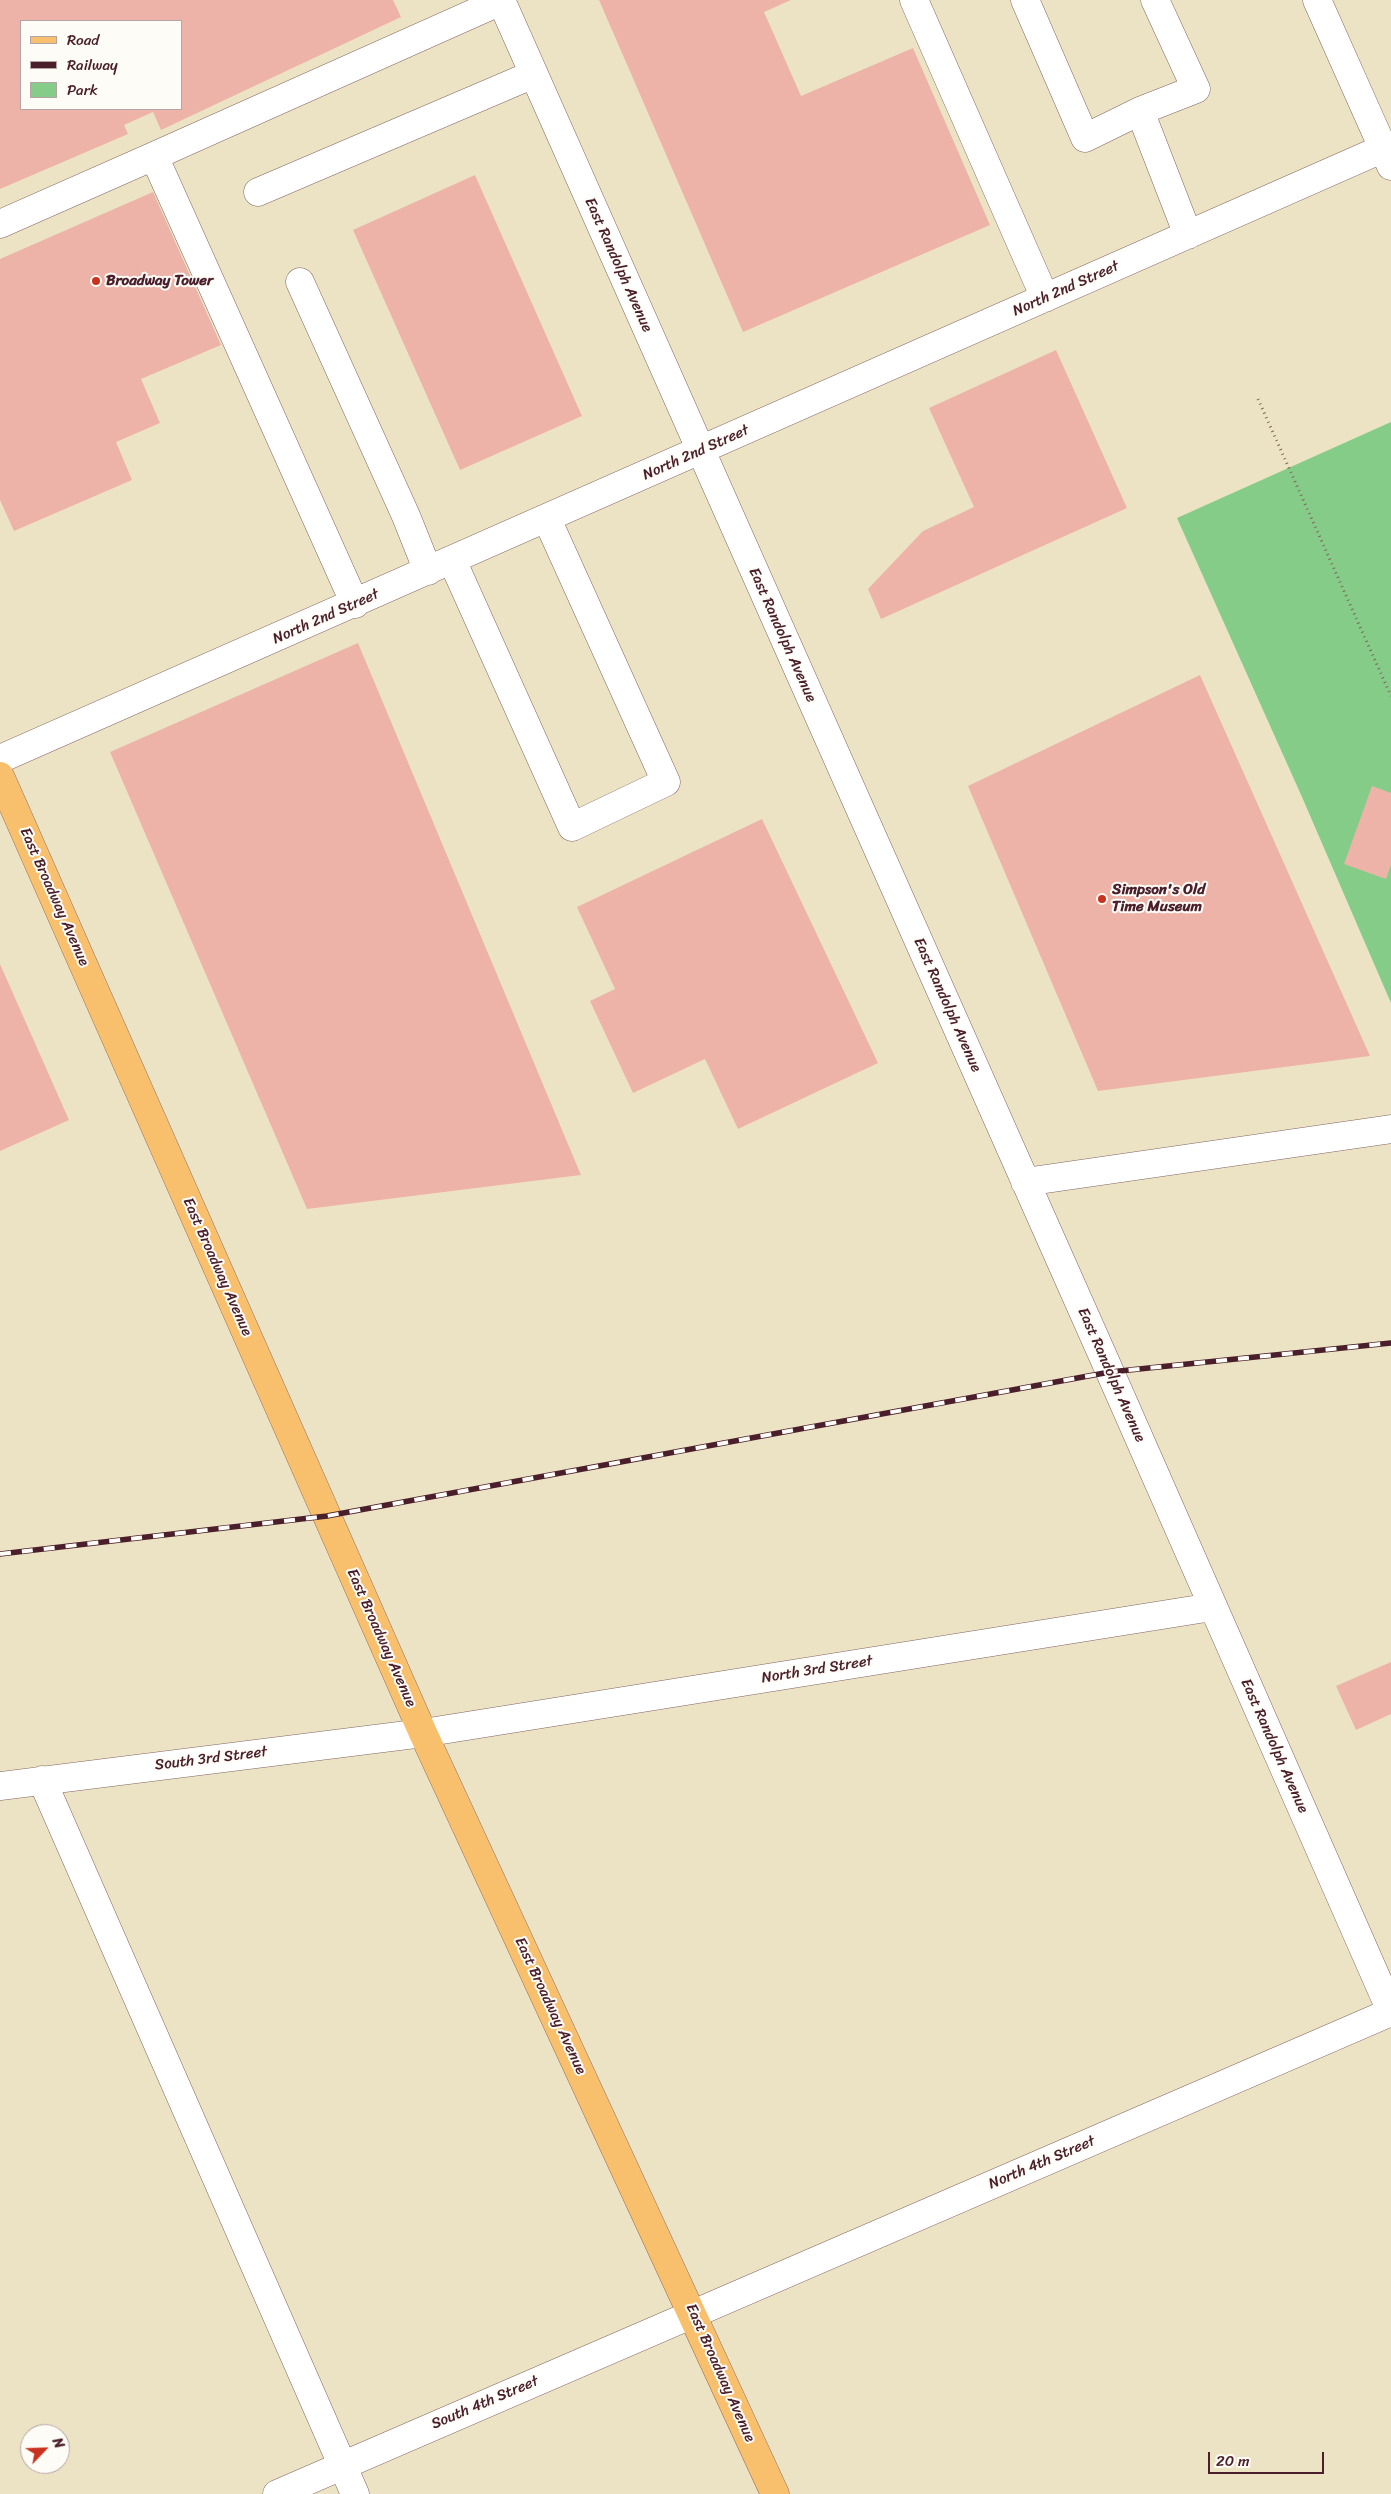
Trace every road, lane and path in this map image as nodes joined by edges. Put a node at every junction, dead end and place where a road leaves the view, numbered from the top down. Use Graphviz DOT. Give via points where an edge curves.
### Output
graph roads {
  1 [pos="914,0"];
  2 [pos="1025,0"];
  3 [pos="1155,0"];
  4 [pos="1317,0"];
  5 [pos="501,1"];
  6 [pos="534,74"];
  7 [pos="1140,111"];
  8 [pos="1388,153"];
  9 [pos="154,156"];
  10 [pos="258,192"];
  11 [pos="0,224"];
  12 [pos="1188,234"];
  13 [pos="300,282"];
  14 [pos="1045,298"];
  15 [pos="1258,399"];
  16 [pos="701,451"];
  17 [pos="547,519"];
  18 [pos="440,566"];
  19 [pos="355,604"];
  20 [pos="1391,696"];
  21 [pos="0,759"];
  22 [pos="0,776"];
  23 [pos="1391,1130"];
  24 [pos="1025,1182"];
  25 [pos="1212,1606"];
  26 [pos="423,1733"];
  27 [pos="42,1780"];
  28 [pos="0,1786"];
  29 [pos="1389,2003"];
  30 [pos="693,2314"];
  31 [pos="342,2464"];
  32 [pos="277,2494"];
  33 [pos="355,2494"];
  34 [pos="775,2494"];
  1 -- 14 [label="street"];
  2 -- 7 [label="street" via="1085,138"];
  3 -- 7 [label="street" via="1196,88"];
  4 -- 8 [label="street"];
  5 -- 6 [label="street, East Randolph Avenue"];
  5 -- 9 [label="street"];
  6 -- 10 [label="street"];
  6 -- 16 [label="street, East Randolph Avenue"];
  7 -- 12 [label="street"];
  8 -- 12 [label="street, North 2nd Street"];
  9 -- 11 [label="street"];
  9 -- 19 [label="street"];
  12 -- 14 [label="street, North 2nd Street"];
  13 -- 18 [label="street"];
  14 -- 16 [label="street, North 2nd Street"];
  15 -- 20 [label="path"];
  16 -- 17 [label="street, North 2nd Street"];
  16 -- 24 [label="street, East Randolph Avenue"];
  17 -- 18 [label="street, North 2nd Street"];
  17 -- 18 [label="street" via="666,782 572,827"];
  18 -- 19 [label="street, North 2nd Street"];
  19 -- 21 [label="street, North 2nd Street"];
  22 -- 26 [label="main road, East Broadway Avenue"];
  23 -- 24 [label="street"];
  24 -- 25 [label="street, East Randolph Avenue"];
  25 -- 26 [label="street, North 3rd Street"];
  25 -- 29 [label="street, East Randolph Avenue"];
  26 -- 27 [label="street, South 3rd Street"];
  26 -- 30 [label="main road, East Broadway Avenue"];
  27 -- 28 [label="street, South 3rd Street"];
  27 -- 31 [label="street"];
  29 -- 30 [label="street, North 4th Street"];
  30 -- 31 [label="street, South 4th Street"];
  30 -- 34 [label="main road, East Broadway Avenue"];
  31 -- 32 [label="street, South 4th Street"];
  31 -- 33 [label="street"];
}
